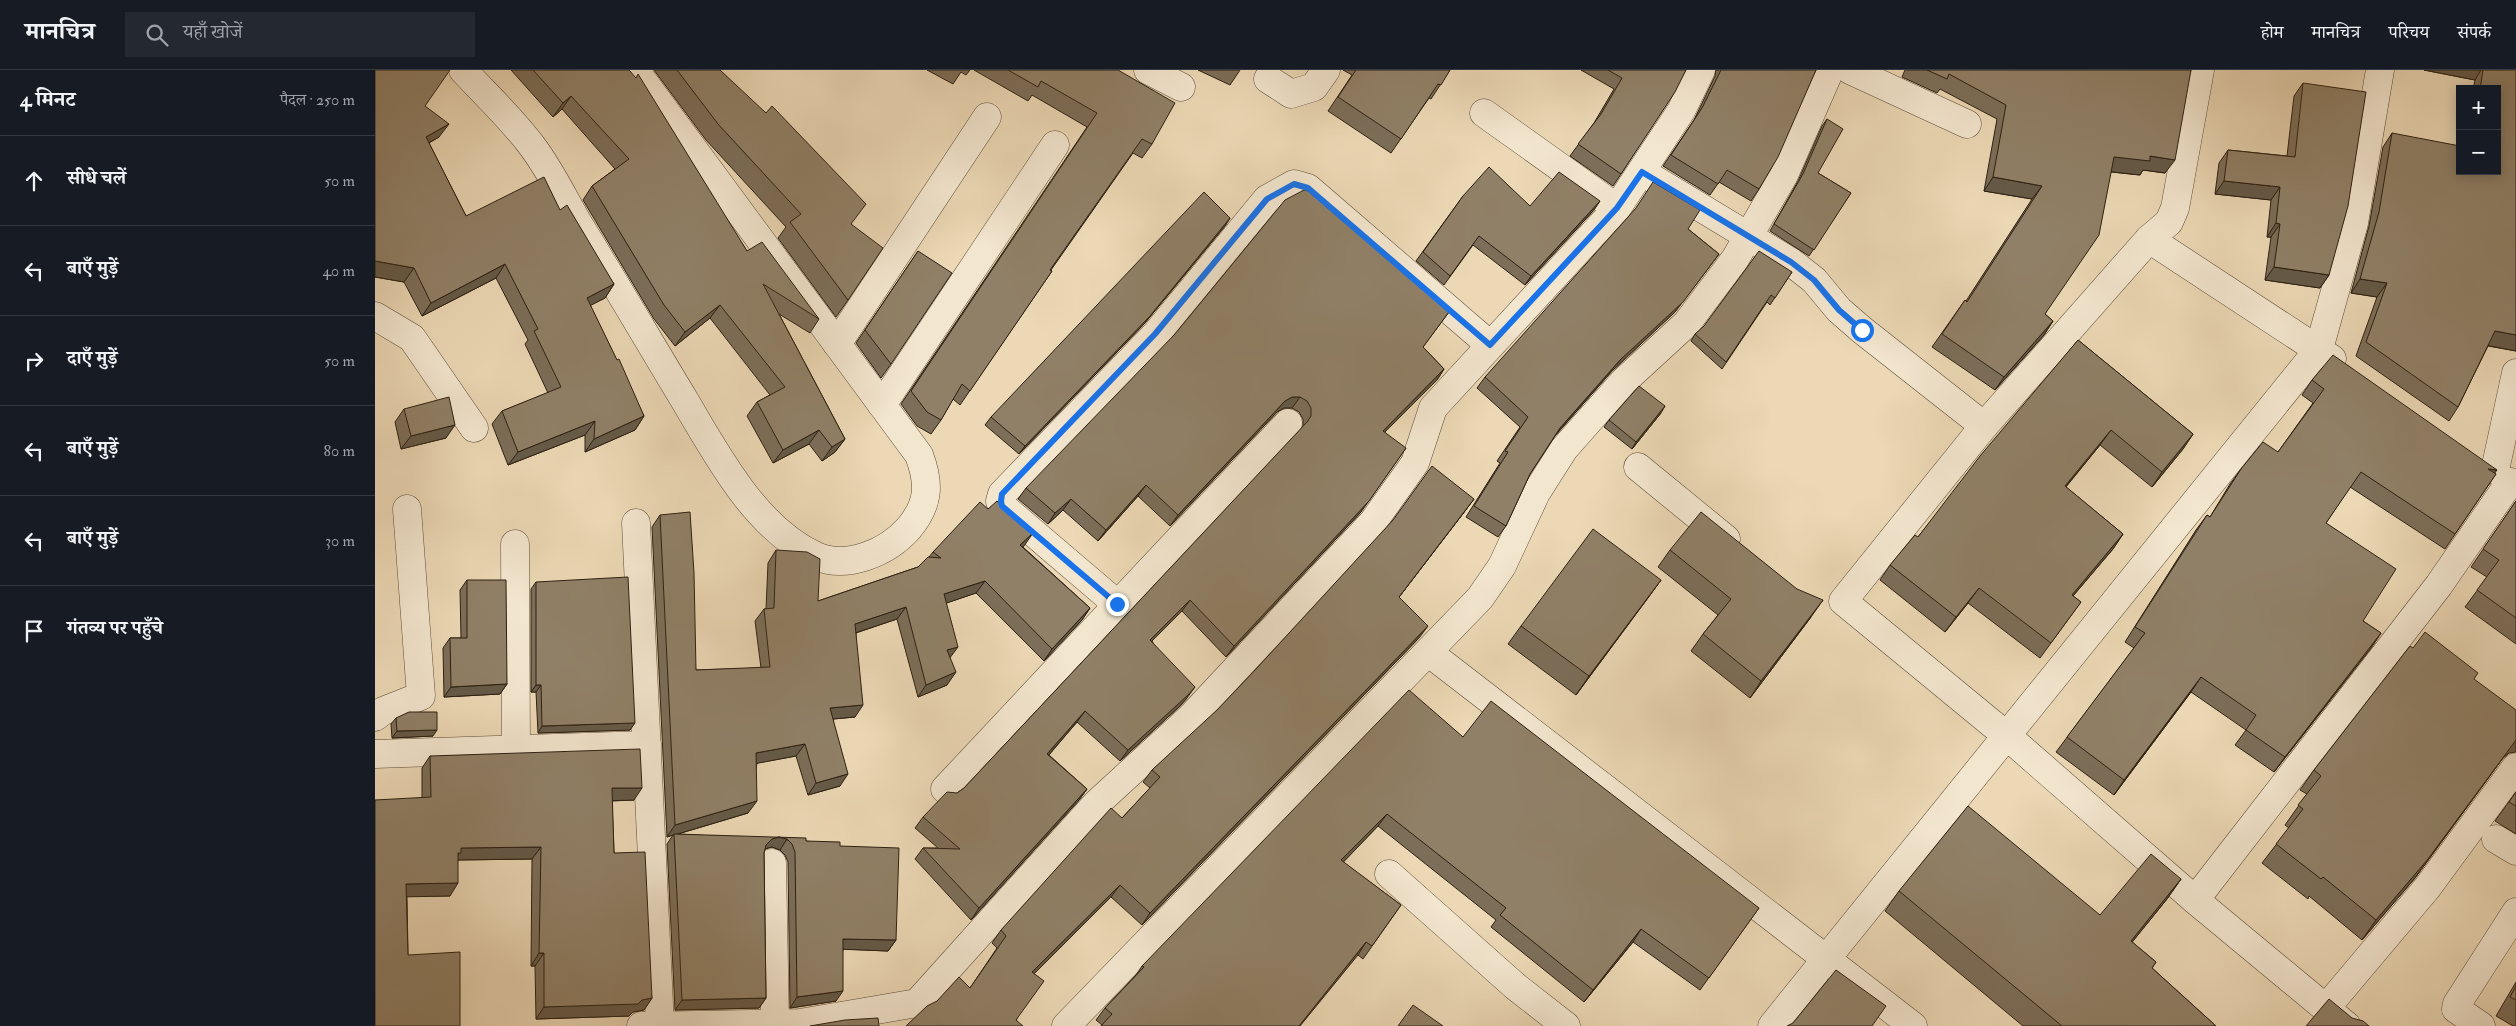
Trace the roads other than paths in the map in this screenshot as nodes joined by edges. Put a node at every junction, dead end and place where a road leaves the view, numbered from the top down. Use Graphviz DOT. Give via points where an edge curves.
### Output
graph roads {
  1 [pos="463,70"];
  2 [pos="635,70"];
  3 [pos="1148,70"];
  4 [pos="1326,70"];
  5 [pos="1701,70"];
  6 [pos="1830,70"];
  7 [pos="1850,70"];
  8 [pos="2200,70"];
  9 [pos="2380,70"];
  10 [pos="1267,79"];
  11 [pos="1181,87"];
  12 [pos="1484,113"];
  13 [pos="987,117"];
  14 [pos="1967,124"];
  15 [pos="1055,145"];
  16 [pos="1642,172"];
  17 [pos="1617,208"];
  18 [pos="1747,238"];
  19 [pos="2149,239"];
  20 [pos="375,316"];
  21 [pos="837,344"];
  22 [pos="1490,345"];
  23 [pos="2319,349"];
  24 [pos="2351,371"];
  25 [pos="2516,373"];
  26 [pos="882,405"];
  27 [pos="1288,423"];
  28 [pos="1985,426"];
  29 [pos="473,428"];
  30 [pos="2471,454"];
  31 [pos="1638,467"];
  32 [pos="2507,480"];
  33 [pos="407,509"];
  34 [pos="637,523"];
  35 [pos="515,544"];
  36 [pos="1742,552"];
  37 [pos="1117,604"];
  38 [pos="1428,652"];
  39 [pos="375,717"];
  40 [pos="2007,736"];
  41 [pos="647,746"];
  42 [pos="516,750"];
  43 [pos="375,754"];
  44 [pos="2516,767"];
  45 [pos="945,789"];
  46 [pos="772,863"];
  47 [pos="1389,874"];
  48 [pos="2195,900"];
  49 [pos="2516,912"];
  50 [pos="1827,960"];
  51 [pos="2326,1008"];
  52 [pos="902,1016"];
  53 [pos="775,1022"];
  54 [pos="660,1025"];
  55 [pos="641,1026"];
  56 [pos="1066,1026"];
  57 [pos="1567,1026"];
  58 [pos="1773,1026"];
  59 [pos="1913,1026"];
  60 [pos="2347,1026"];
  61 [pos="2481,1026"];
  1 -- 26 [label="street" via="532,146 715,451 754,508 789,540 817,557 847,561 879,552 900,538 917,518 925,499 927,476 919,455"];
  2 -- 21 [label="street"];
  3 -- 11 [label="street"];
  4 -- 10 [label="street" via="1314,87 1291,94"];
  5 -- 16 [label="street" via="1681,111"];
  6 -- 18 [label="street" via="1784,175"];
  7 -- 14 [label="street"];
  8 -- 19 [label="street" via="2175,208 2169,222"];
  9 -- 23 [label="street" via="2354,223"];
  12 -- 17 [label="street"];
  13 -- 21 [label="street"];
  15 -- 26 [label="street"];
  16 -- 17 [label="street"];
  16 -- 18 [label="street"];
  17 -- 22 [label="street"];
  18 -- 28 [label="street" via="1791,262 1814,280 1839,310 1862,330"];
  18 -- 38 [label="street" via="1687,323 1624,381 1564,449 1536,493 1518,535 1491,582 1480,598"];
  19 -- 23 [label="street"];
  19 -- 28 [label="street"];
  20 -- 29 [label="street" via="412,338"];
  21 -- 26 [label="street"];
  22 -- 37 [label="street" via="1308,188 1294,184 1267,199 1155,334 1002,494 1002,506"];
  22 -- 52 [label="street" via="1433,408 1415,463 1373,522 1191,718 1096,804"];
  23 -- 24 [label="street"];
  23 -- 40 [label="street"];
  25 -- 32 [label="street"];
  27 -- 37 [label="street"];
  28 -- 40 [label="street" via="1830,602"];
  30 -- 32 [label="street"];
  31 -- 36 [label="street"];
  32 -- 48 [label="street" via="2439,585"];
  33 -- 39 [label="street" via="421,696"];
  34 -- 41 [label="street"];
  35 -- 42 [label="street"];
  37 -- 45 [label="street"];
  38 -- 50 [label="street"];
  38 -- 56 [label="street"];
  40 -- 48 [label="street"];
  40 -- 50 [label="street"];
  41 -- 42 [label="street"];
  41 -- 54 [label="street"];
  42 -- 43 [label="street"];
  44 -- 51 [label="street" via="2427,888"];
  46 -- 53 [label="street"];
  47 -- 57 [label="street" via="1515,986"];
  48 -- 51 [label="street"];
  49 -- 61 [label="street" via="2457,1004 2459,1012"];
  50 -- 58 [label="street"];
  50 -- 59 [label="street"];
  51 -- 60 [label="street"];
  52 -- 53 [label="street"];
  53 -- 54 [label="street"];
  54 -- 55 [label="street"];
}
